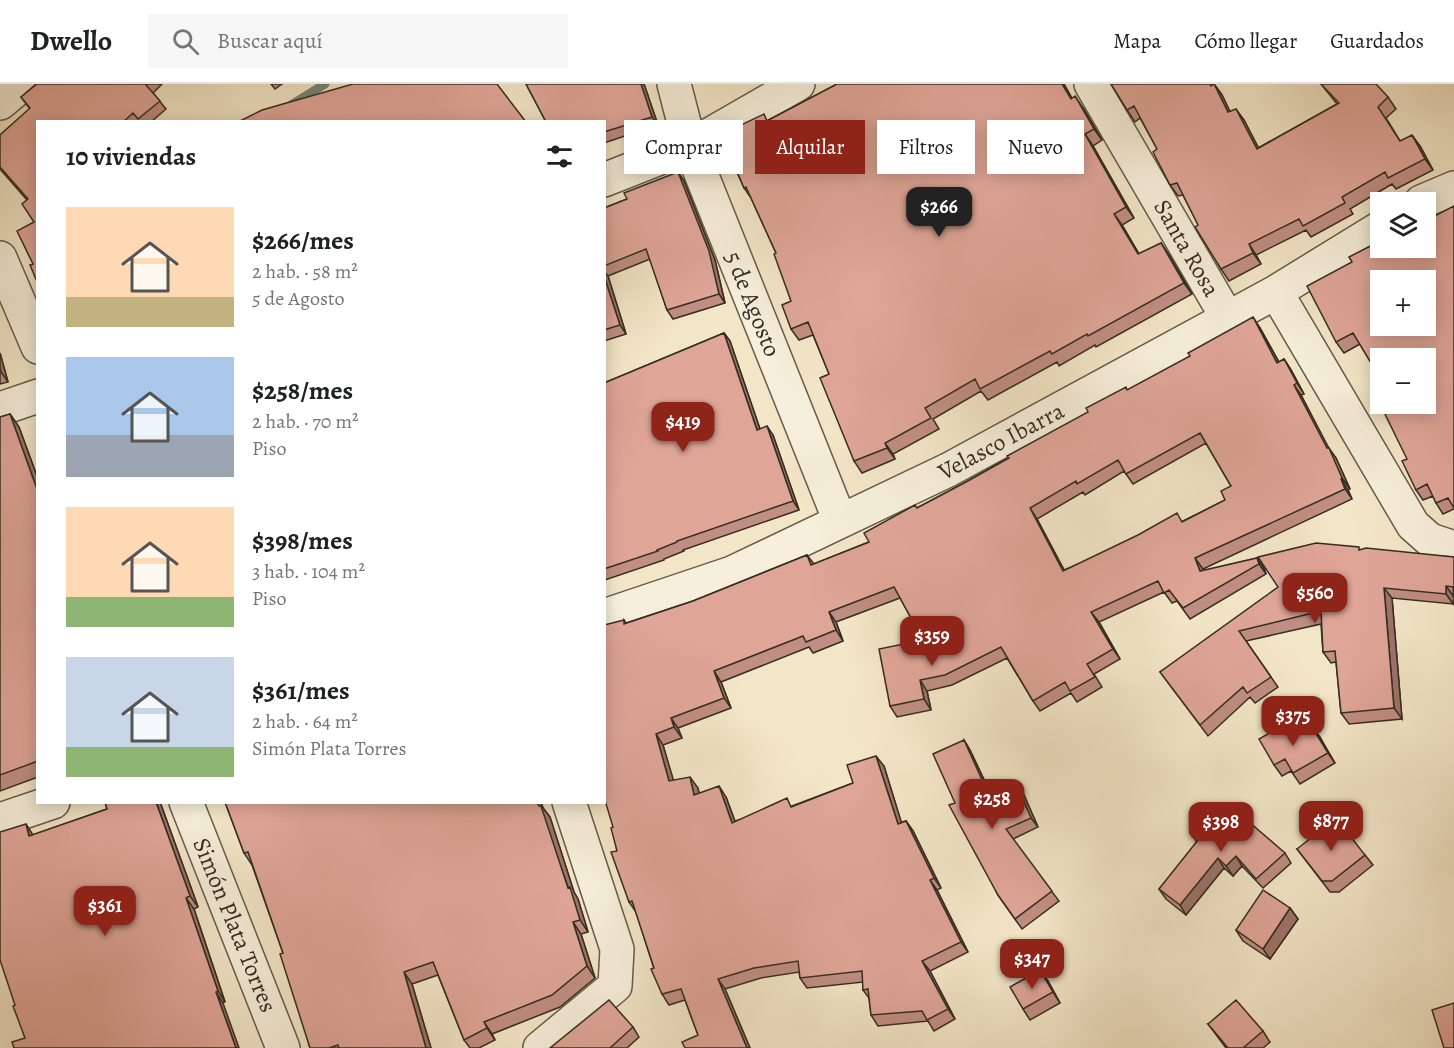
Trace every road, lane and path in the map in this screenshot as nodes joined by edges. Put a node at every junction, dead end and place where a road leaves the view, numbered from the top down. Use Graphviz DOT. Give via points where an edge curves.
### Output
graph roads {
  1 [pos="23,84"];
  2 [pos="674,84"];
  3 [pos="798,84"];
  4 [pos="1091,84"];
  5 [pos="0,103"];
  6 [pos="683,120"];
  7 [pos="735,120"];
  8 [pos="624,172"];
  9 [pos="701,174"];
  10 [pos="606,179"];
  11 [pos="1454,188"];
  12 [pos="1436,196"];
  13 [pos="1370,234"];
  14 [pos="0,258"];
  15 [pos="1276,292"];
  16 [pos="1228,319"];
  17 [pos="36,342"];
  18 [pos="36,397"];
  19 [pos="0,409"];
  20 [pos="840,521"];
  21 [pos="1454,548"];
  22 [pos="606,615"];
  23 [pos="47,804"];
  24 [pos="187,804"];
  25 [pos="570,804"];
  26 [pos="0,820"];
  27 [pos="283,1048"];
  28 [pos="540,1048"];
  1 -- 5 [label="street"];
  2 -- 6 [label="street, 5 de Agosto"];
  3 -- 7 [label="street"];
  4 -- 16 [label="street, Santa Rosa"];
  8 -- 10 [label="street"];
  9 -- 20 [label="street, 5 de Agosto"];
  11 -- 12 [label="street"];
  13 -- 15 [label="street, Velasco Ibarra"];
  14 -- 17 [label="street"];
  15 -- 16 [label="street, Velasco Ibarra"];
  15 -- 21 [label="street" via="1413,525 1430,540"];
  16 -- 20 [label="street, Velasco Ibarra" via="948,470"];
  18 -- 19 [label="street"];
  20 -- 22 [label="street, Velasco Ibarra" via="732,573"];
  23 -- 26 [label="street"];
  24 -- 27 [label="street, Simón Plata Torres"];
  25 -- 28 [label="street" via="617,949 615,986"];
}
